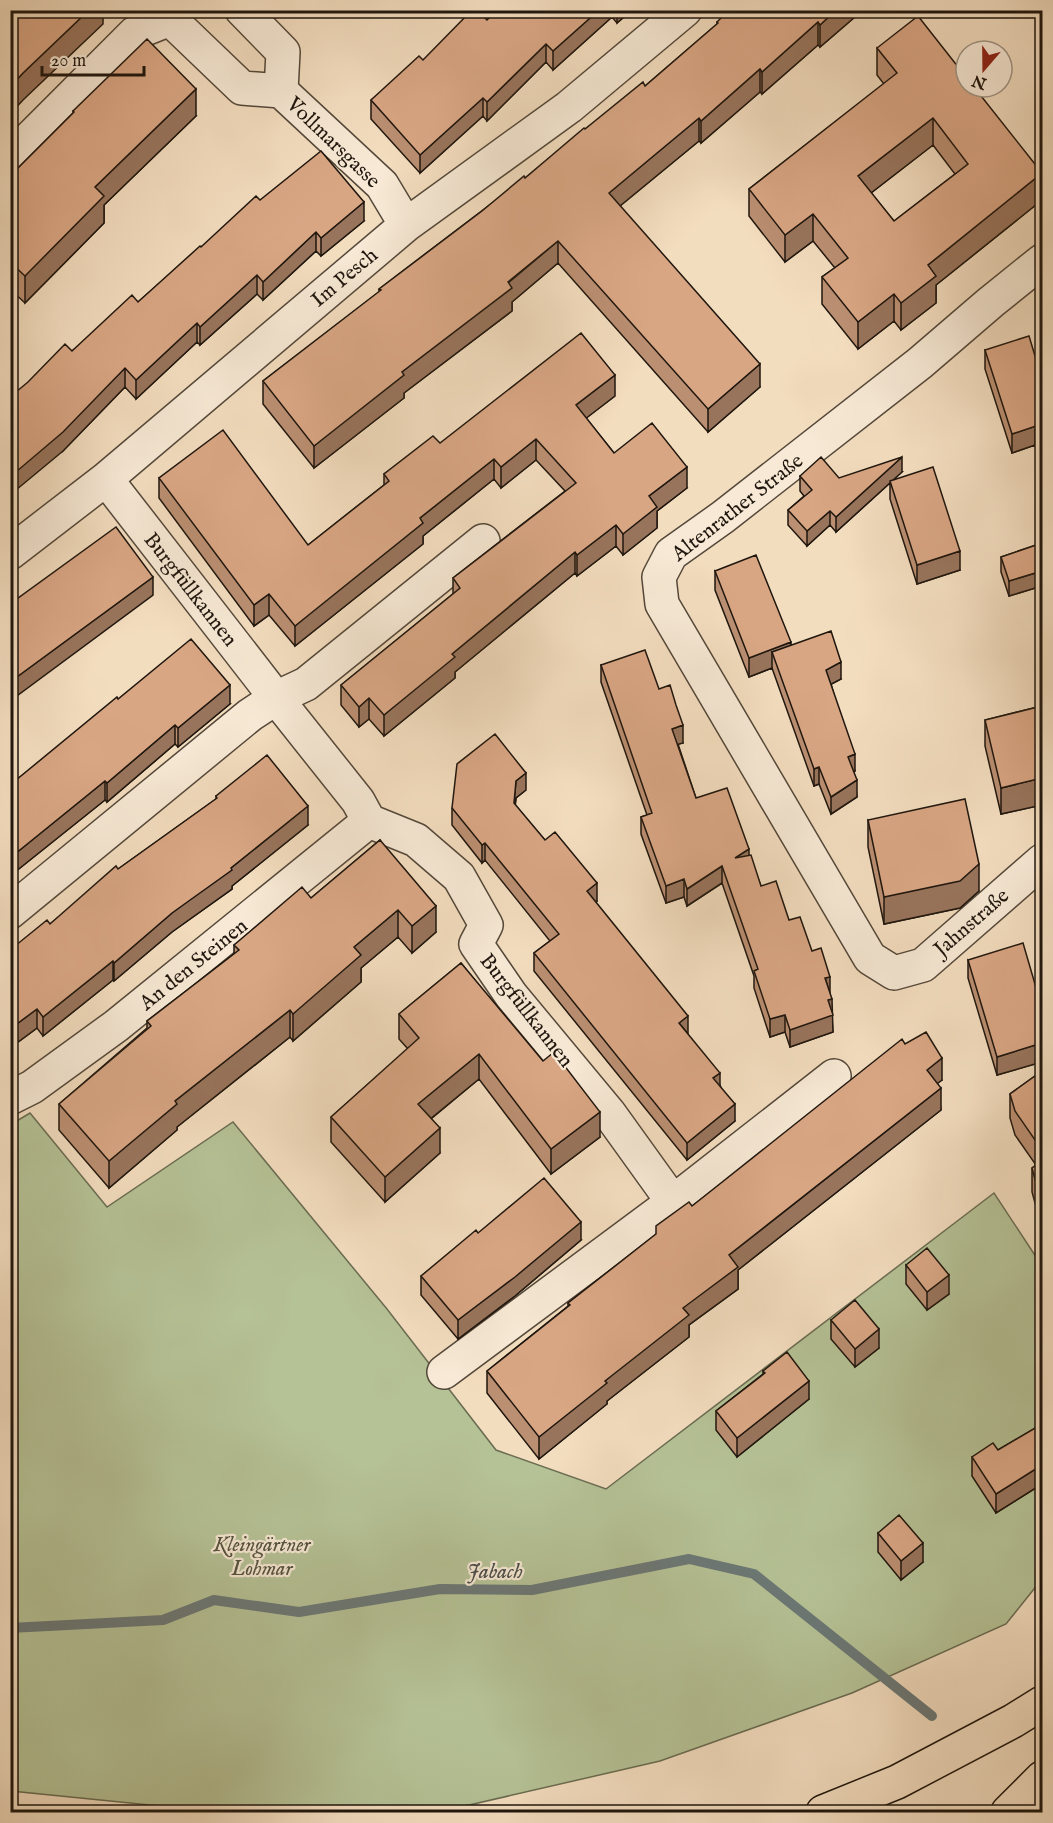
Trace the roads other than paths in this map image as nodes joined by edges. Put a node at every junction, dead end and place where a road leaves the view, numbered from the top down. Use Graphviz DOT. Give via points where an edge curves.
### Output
graph roads {
  1 [pos="242,10"];
  2 [pos="685,10"];
  3 [pos="168,13"];
  4 [pos="281,91"];
  5 [pos="10,158"];
  6 [pos="406,225"];
  7 [pos="1042,261"];
  8 [pos="106,479"];
  9 [pos="483,540"];
  10 [pos="10,553"];
  11 [pos="276,698"];
  12 [pos="369,821"];
  13 [pos="1042,861"];
  14 [pos="10,912"];
  15 [pos="894,973"];
  16 [pos="834,1076"];
  17 [pos="10,1098"];
  18 [pos="673,1202"];
  19 [pos="444,1372"];
  20 [pos="1042,1703"];
  21 [pos="1042,1778"];
  22 [pos="823,1812"];
  23 [pos="1008,1812"];
  1 -- 4 [label="street, Vollmarsgasse" via="283,52"];
  2 -- 6 [label="street, Im Pesch" via="569,106"];
  3 -- 4 [label="street, Vollmarsgasse" via="242,88"];
  3 -- 5 [label="street, Vollmarsgasse" via="135,33"];
  4 -- 6 [label="street, Vollmarsgasse" via="382,185"];
  6 -- 8 [label="street, Im Pesch"];
  7 -- 15 [label="street, Altenrather Straße" via="920,363 671,554 659,577 663,604 870,958"];
  8 -- 10 [label="street, Im Pesch"];
  8 -- 11 [label="street, Burgfüllkannen"];
  9 -- 11 [label="street" via="306,684"];
  11 -- 12 [label="street, Burgfüllkannen" via="358,801"];
  11 -- 14 [label="street" via="250,715"];
  12 -- 17 [label="street, An den Steinen" via="116,1026 32,1087"];
  12 -- 18 [label="street, Burgfüllkannen" via="416,840 459,877 486,925 476,944 511,995 609,1113"];
  13 -- 15 [label="street, Jahnstraße" via="923,965"];
  16 -- 18 [label="street"];
  18 -- 19 [label="street"];
  20 -- 22 [label="highway" via="897,1782"];
  21 -- 23 [label="highway"];
}
